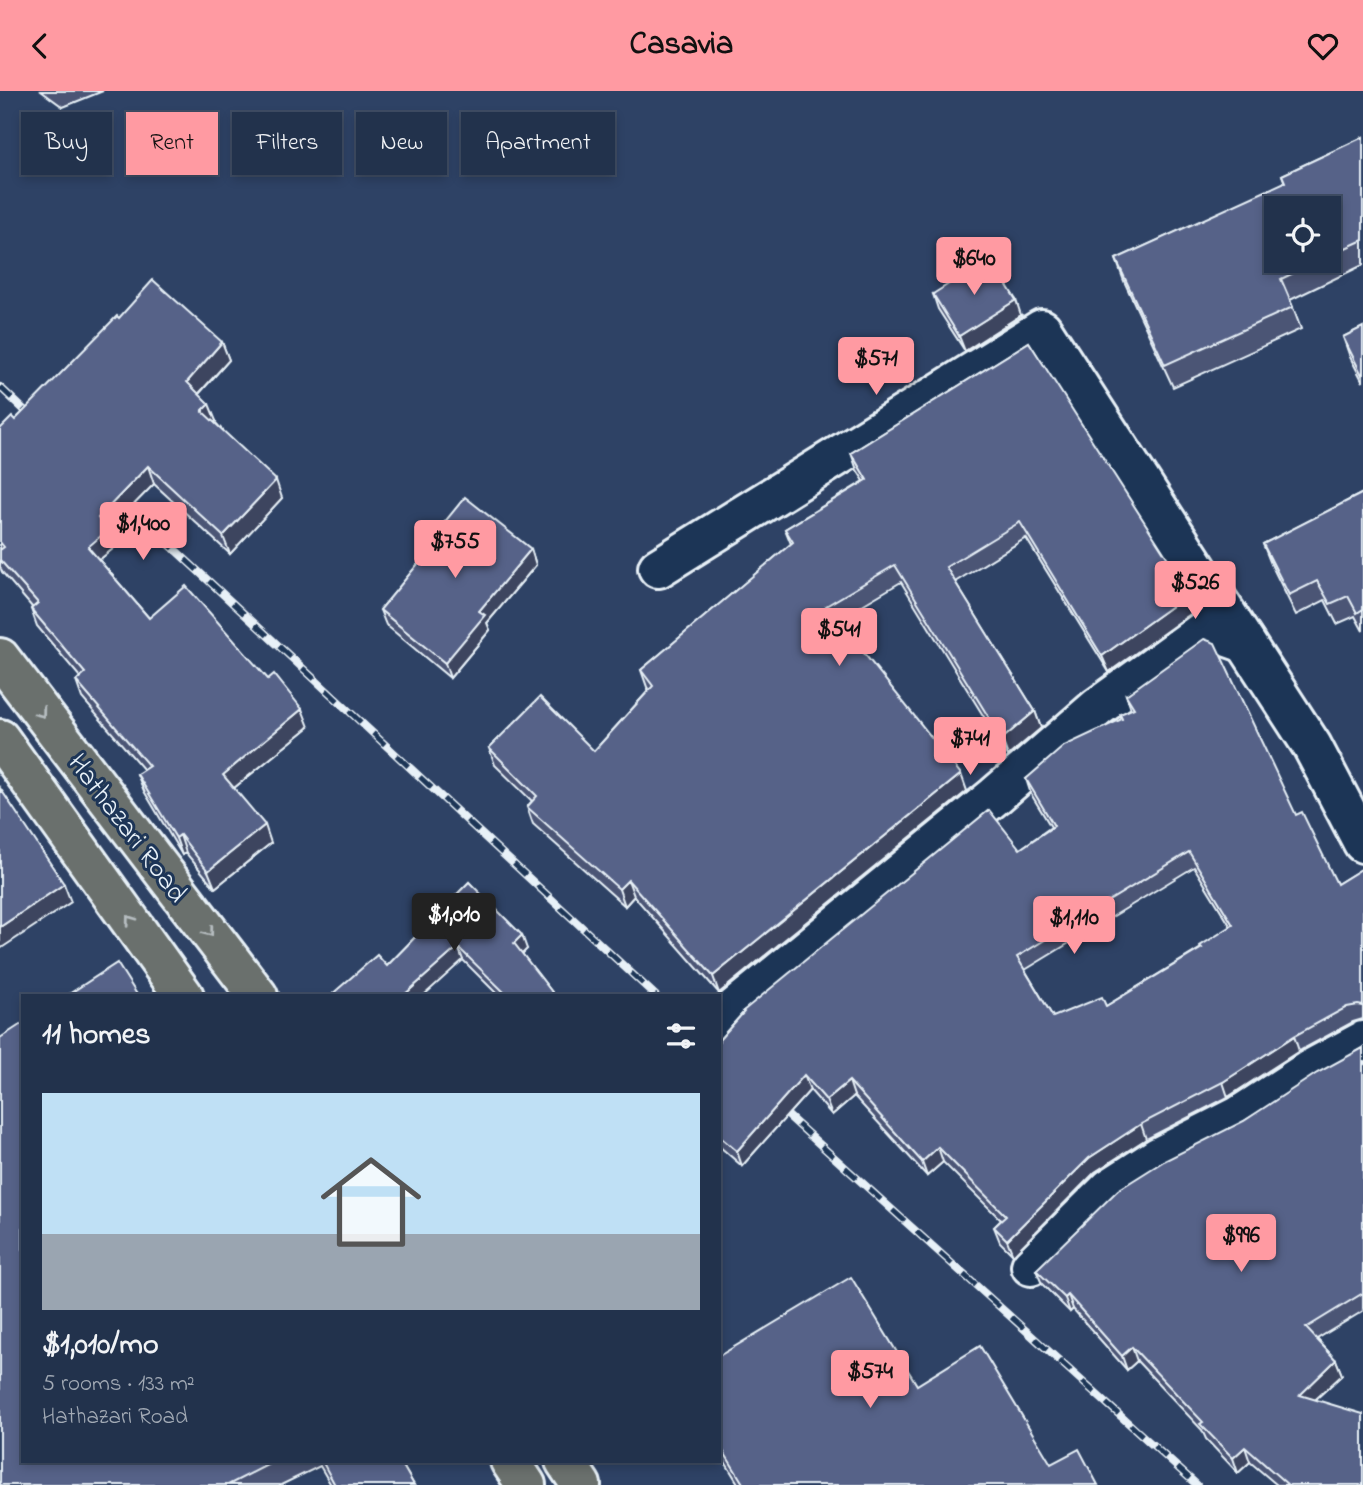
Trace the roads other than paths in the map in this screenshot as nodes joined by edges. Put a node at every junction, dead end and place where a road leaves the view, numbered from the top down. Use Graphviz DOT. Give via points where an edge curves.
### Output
graph roads {
  1 [pos="658,568"];
  2 [pos="1245,643"];
  3 [pos="0,658"];
  4 [pos="0,739"];
  5 [pos="1363,843"];
  6 [pos="183,994"];
  7 [pos="255,994"];
  8 [pos="721,1019"];
  9 [pos="1363,1041"];
  10 [pos="1031,1266"];
  11 [pos="511,1463"];
  12 [pos="566,1463"];
  13 [pos="526,1485"];
  14 [pos="581,1485"];
  1 -- 2 [label="street" via="1042,329"];
  2 -- 5 [label="street" via="1312,746"];
  2 -- 8 [label="street" via="1206,629 1130,683"];
  3 -- 7 [label="highway, Hathazari Road, one-way"];
  6 -- 4 [label="highway, Hathazari Road, one-way"];
  9 -- 10 [label="street" via="1110,1188"];
  11 -- 13 [label="highway"];
  12 -- 14 [label="highway"];
}
